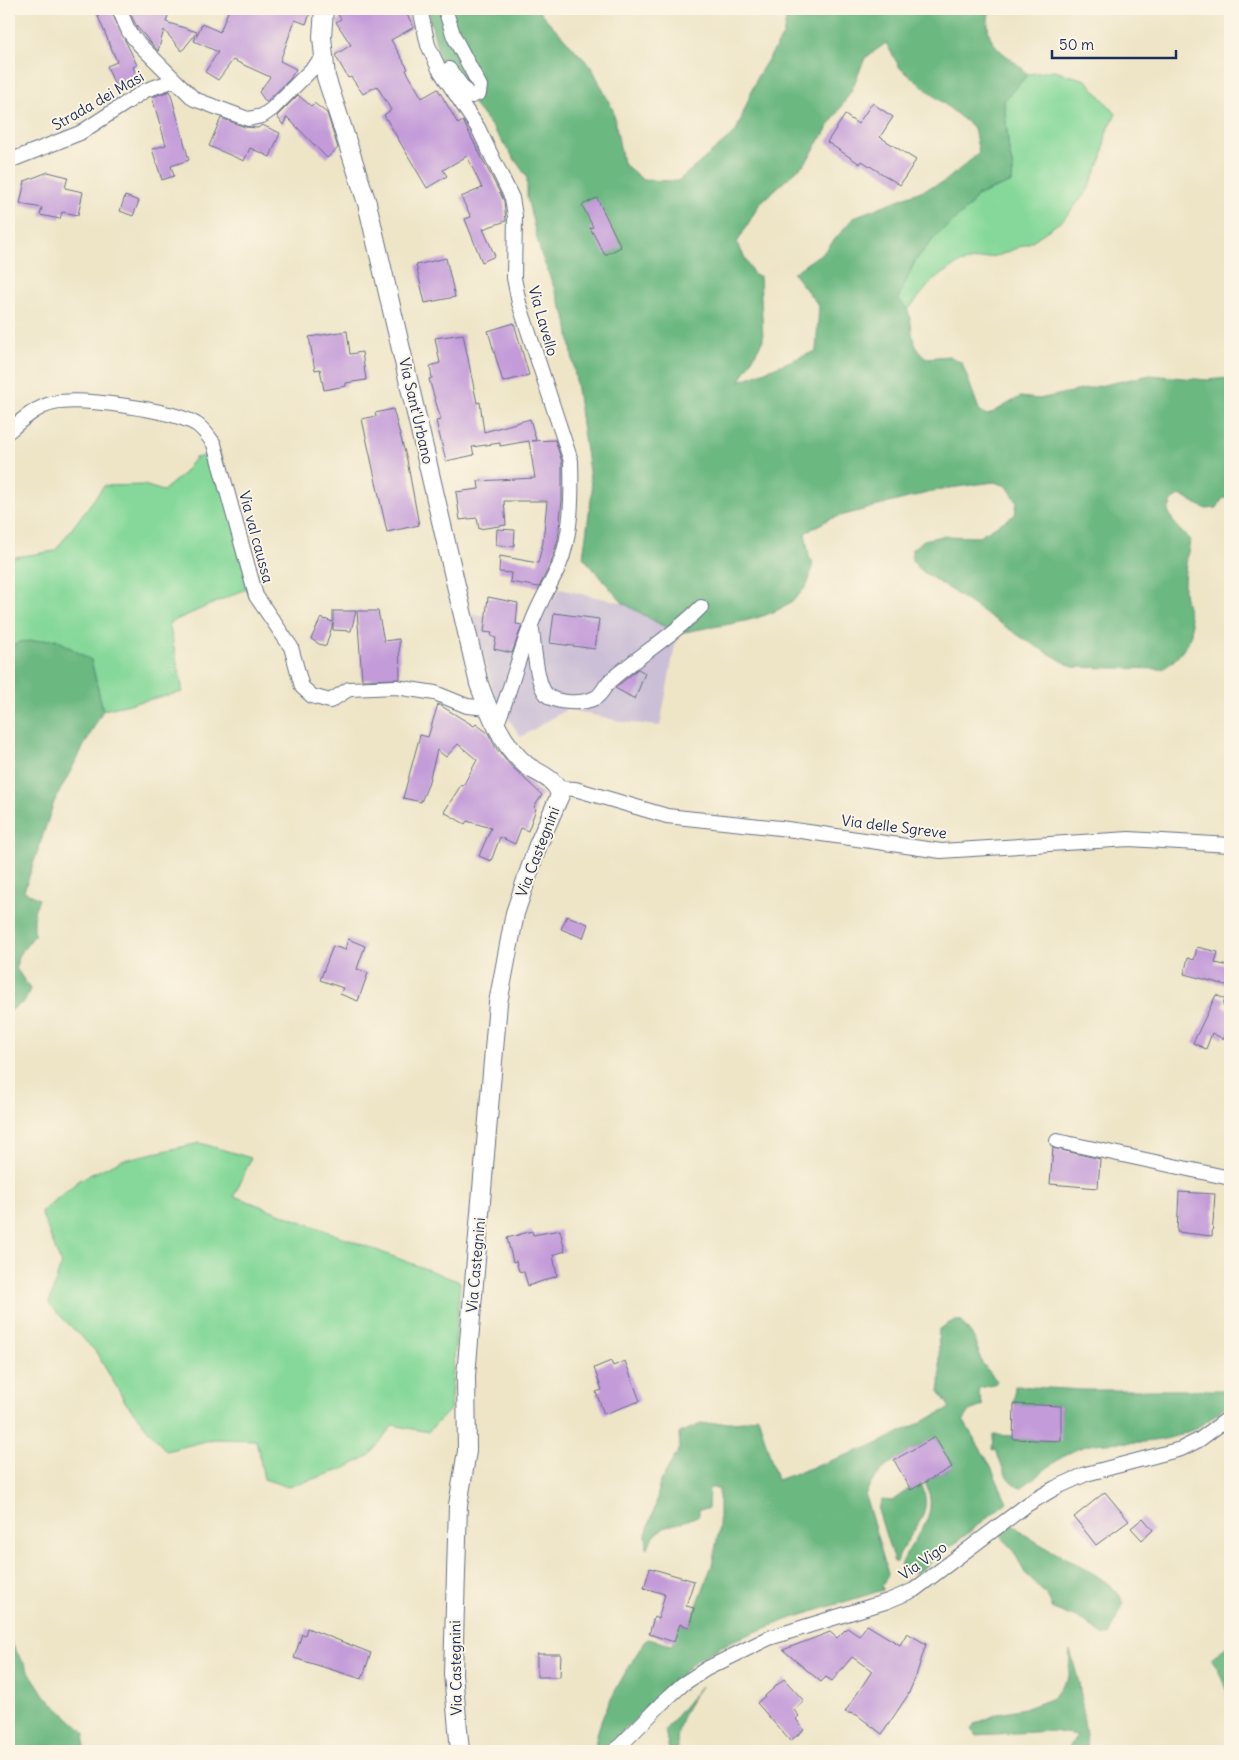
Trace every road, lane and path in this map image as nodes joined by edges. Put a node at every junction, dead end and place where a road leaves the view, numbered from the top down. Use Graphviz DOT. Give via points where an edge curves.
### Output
graph roads {
  1 [pos="119,9"];
  2 [pos="324,9"];
  3 [pos="420,9"];
  4 [pos="445,9"];
  5 [pos="432,53"];
  6 [pos="323,58"];
  7 [pos="175,80"];
  8 [pos="9,161"];
  9 [pos="9,431"];
  10 [pos="701,607"];
  11 [pos="531,624"];
  12 [pos="488,708"];
  13 [pos="496,726"];
  14 [pos="558,788"];
  15 [pos="1230,845"];
  16 [pos="1057,1141"];
  17 [pos="1230,1178"];
  18 [pos="1230,1417"];
  19 [pos="460,1751"];
  20 [pos="615,1751"];
  1 -- 7 [label="street" via="129,32"];
  2 -- 6 [label="street, Via Sant'Urbano"];
  3 -- 5 [label="street, Via Lavello"];
  4 -- 5 [label="street" via="454,37 480,86 480,93 472,96 467,93"];
  5 -- 11 [label="street, Via Lavello" via="454,95 478,128 512,198 515,216 514,278 519,303 571,461 565,544 560,564"];
  6 -- 7 [label="street" via="272,108 254,119 194,99"];
  6 -- 12 [label="street, Via Sant'Urbano" via="326,77 367,203 472,661"];
  7 -- 8 [label="street, Strada dei Masi" via="146,90 80,132"];
  9 -- 12 [label="street, Via val caussa" via="34,410 73,400 173,413 198,425 214,444 256,596 291,647 302,687 312,696 330,701 349,689 396,687 435,693 467,706"];
  10 -- 11 [label="street" via="680,628 608,682 598,697 584,701 554,700 545,694 537,669"];
  11 -- 13 [label="street, Via Lavello" via="512,688"];
  12 -- 13 [label="street, Via Sant'Urbano"];
  13 -- 14 [label="street, Via Sant'Urbano" via="526,764"];
  14 -- 15 [label="street, Via delle Sgreve" via="575,789 667,816 941,851 1129,839"];
  14 -- 19 [label="street, Via Castegnini" via="558,804 538,845 515,913 496,1021 466,1376 467,1451 458,1505 453,1674"];
  16 -- 17 [label="street"];
  18 -- 20 [label="street, Via Vigo" via="1181,1449 1086,1474 1055,1488 1028,1504 914,1590 888,1602 769,1638 706,1668 662,1703"];
}
